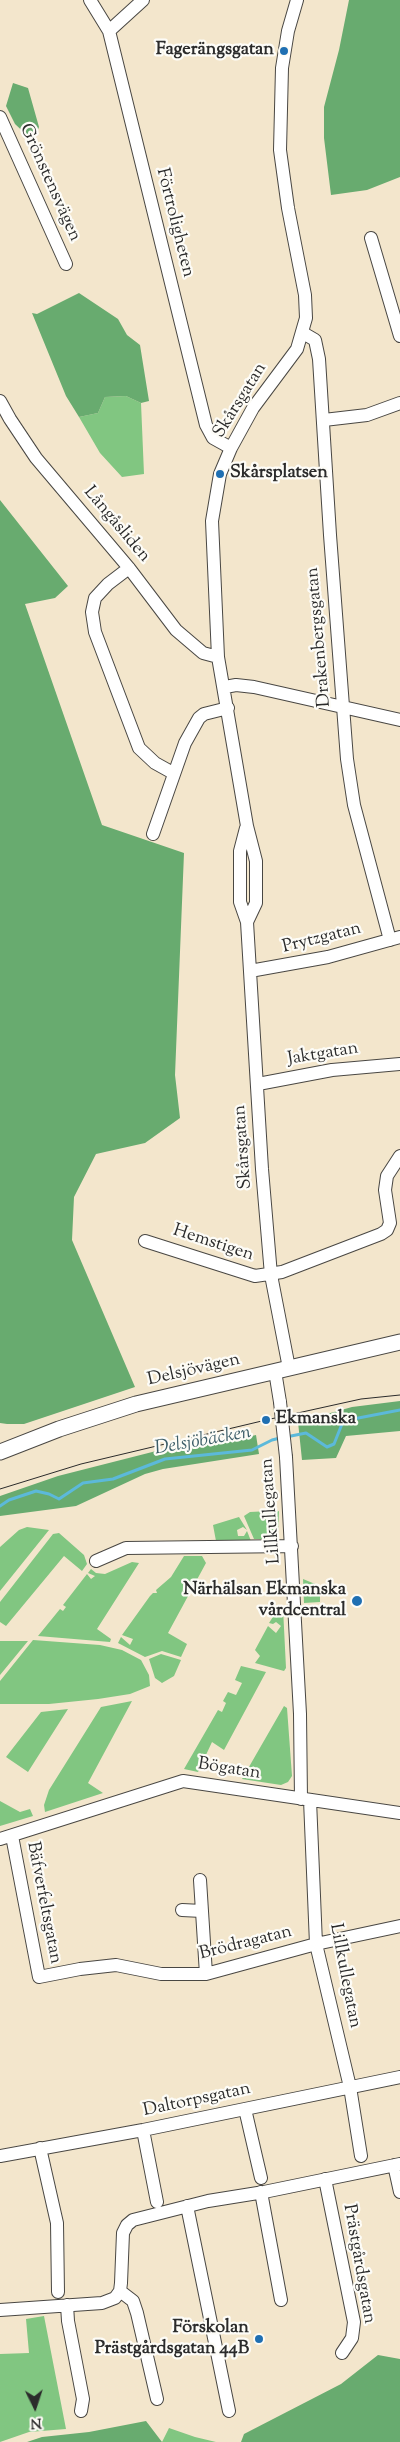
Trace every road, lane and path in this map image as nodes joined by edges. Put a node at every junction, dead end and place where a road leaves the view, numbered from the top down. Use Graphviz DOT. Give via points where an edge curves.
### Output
graph roads {
  1 [pos="90,0"];
  2 [pos="144,0"];
  3 [pos="297,0"];
  4 [pos="109,32"];
  5 [pos="0,117"];
  6 [pos="371,238"];
  7 [pos="66,264"];
  8 [pos="303,333"];
  9 [pos="400,336"];
  10 [pos="0,400"];
  11 [pos="400,403"];
  12 [pos="324,420"];
  13 [pos="231,448"];
  14 [pos="129,568"];
  15 [pos="218,657"];
  16 [pos="225,687"];
  17 [pos="344,707"];
  18 [pos="228,708"];
  19 [pos="400,720"];
  20 [pos="173,773"];
  21 [pos="153,834"];
  22 [pos="395,938"];
  23 [pos="250,971"];
  24 [pos="397,1064"];
  25 [pos="258,1084"];
  26 [pos="400,1156"];
  27 [pos="145,1241"];
  28 [pos="272,1275"];
  29 [pos="400,1342"];
  30 [pos="282,1369"];
  31 [pos="0,1452"];
  32 [pos="292,1546"];
  33 [pos="96,1562"];
  34 [pos="305,1799"];
  35 [pos="400,1813"];
  36 [pos="6,1838"];
  37 [pos="200,1880"];
  38 [pos="182,1910"];
  39 [pos="202,1911"];
  40 [pos="400,1926"];
  41 [pos="316,1944"];
  42 [pos="206,1974"];
  43 [pos="40,1977"];
  44 [pos="400,2077"];
  45 [pos="350,2087"];
  46 [pos="245,2109"];
  47 [pos="144,2130"];
  48 [pos="40,2148"];
  49 [pos="0,2156"];
  50 [pos="362,2156"];
  51 [pos="397,2165"];
  52 [pos="261,2178"];
  53 [pos="325,2179"];
  54 [pos="260,2192"];
  55 [pos="400,2192"];
  56 [pos="157,2202"];
  57 [pos="187,2206"];
  58 [pos="120,2291"];
  59 [pos="58,2292"];
  60 [pos="281,2300"];
  61 [pos="67,2305"];
  62 [pos="0,2310"];
  63 [pos="342,2353"];
  64 [pos="157,2399"];
  65 [pos="229,2411"];
  66 [pos="82,2412"];
  1 -- 4 [label="street, Förtroligheten"];
  2 -- 4 [label="street"];
  3 -- 8 [label="street, Skårsgatan" via="282,68 280,150 307,307"];
  4 -- 13 [label="street, Förtroligheten" via="203,418 214,438"];
  5 -- 7 [label="street, Grönstensvägen"];
  6 -- 9 [label="street"];
  8 -- 12 [label="street, Drakenbergsgatan" via="315,340"];
  8 -- 13 [label="street, Skårsgatan" via="297,349 253,408"];
  10 -- 14 [label="street, Långåsliden" via="36,458"];
  11 -- 12 [label="street" via="366,415"];
  12 -- 17 [label="street, Drakenbergsgatan" via="328,516"];
  13 -- 15 [label="street, Skårsgatan" via="215,494 212,521"];
  14 -- 15 [label="street, Långåsliden" via="176,630 203,653"];
  14 -- 20 [label="street" via="96,598 92,612 95,632 139,748 155,764"];
  15 -- 16 [label="street, Skårsgatan"];
  16 -- 17 [label="street" via="254,687"];
  16 -- 18 [label="street, Skårsgatan"];
  17 -- 19 [label="street"];
  17 -- 22 [label="street, Drakenbergsgatan" via="354,805"];
  18 -- 20 [label="street" via="199,718"];
  18 -- 23 [label="street, Skårsgatan" via="246,826 240,851 240,902 247,922"];
  20 -- 21 [label="street"];
  22 -- 23 [label="street, Prytzgatan" via="320,959"];
  23 -- 25 [label="street, Skårsgatan"];
  24 -- 25 [label="street, Jaktgatan" via="332,1070"];
  25 -- 28 [label="street, Skårsgatan"];
  26 -- 28 [label="street" via="387,1176 385,1195 390,1223 387,1230"];
  27 -- 28 [label="street, Hemstigen" via="255,1276"];
  28 -- 30 [label="street, Skårsgatan"];
  29 -- 30 [label="street, Delsjövägen"];
  30 -- 31 [label="street, Delsjövägen" via="136,1404"];
  30 -- 32 [label="street, Lillkullegatan, bridge" via="280,1402"];
  32 -- 33 [label="street" via="126,1548"];
  32 -- 34 [label="street, Lillkullegatan"];
  34 -- 35 [label="street, Bögatan"];
  34 -- 36 [label="street, Bögatan" via="183,1781"];
  34 -- 41 [label="street, Lillkullegatan"];
  36 -- 43 [label="street, Bäfverfeltsgatan"];
  37 -- 39 [label="street"];
  38 -- 39 [label="street"];
  39 -- 42 [label="street"];
  40 -- 41 [label="street, Brödragatan"];
  41 -- 42 [label="street, Brödragatan"];
  41 -- 45 [label="street, Lillkullegatan"];
  42 -- 43 [label="street, Brödragatan" via="161,1974 116,1965"];
  44 -- 45 [label="street, Daltorpsgatan"];
  45 -- 46 [label="street, Daltorpsgatan"];
  45 -- 50 [label="street, Lillkullegatan"];
  46 -- 47 [label="street, Daltorpsgatan"];
  46 -- 52 [label="street"];
  47 -- 48 [label="street, Daltorpsgatan"];
  47 -- 56 [label="street"];
  48 -- 49 [label="street, Daltorpsgatan"];
  48 -- 59 [label="street" via="57,2223"];
  51 -- 53 [label="street"];
  51 -- 55 [label="street"];
  53 -- 54 [label="street"];
  53 -- 63 [label="street, Prästgårdsgatan" via="354,2322 352,2338"];
  54 -- 57 [label="street"];
  54 -- 60 [label="street"];
  57 -- 58 [label="street" via="151,2214 127,2225 123,2233"];
  57 -- 65 [label="street"];
  58 -- 61 [label="street" via="108,2302"];
  58 -- 64 [label="street" via="133,2301"];
  61 -- 62 [label="street"];
  61 -- 66 [label="street" via="83,2398"];
}
